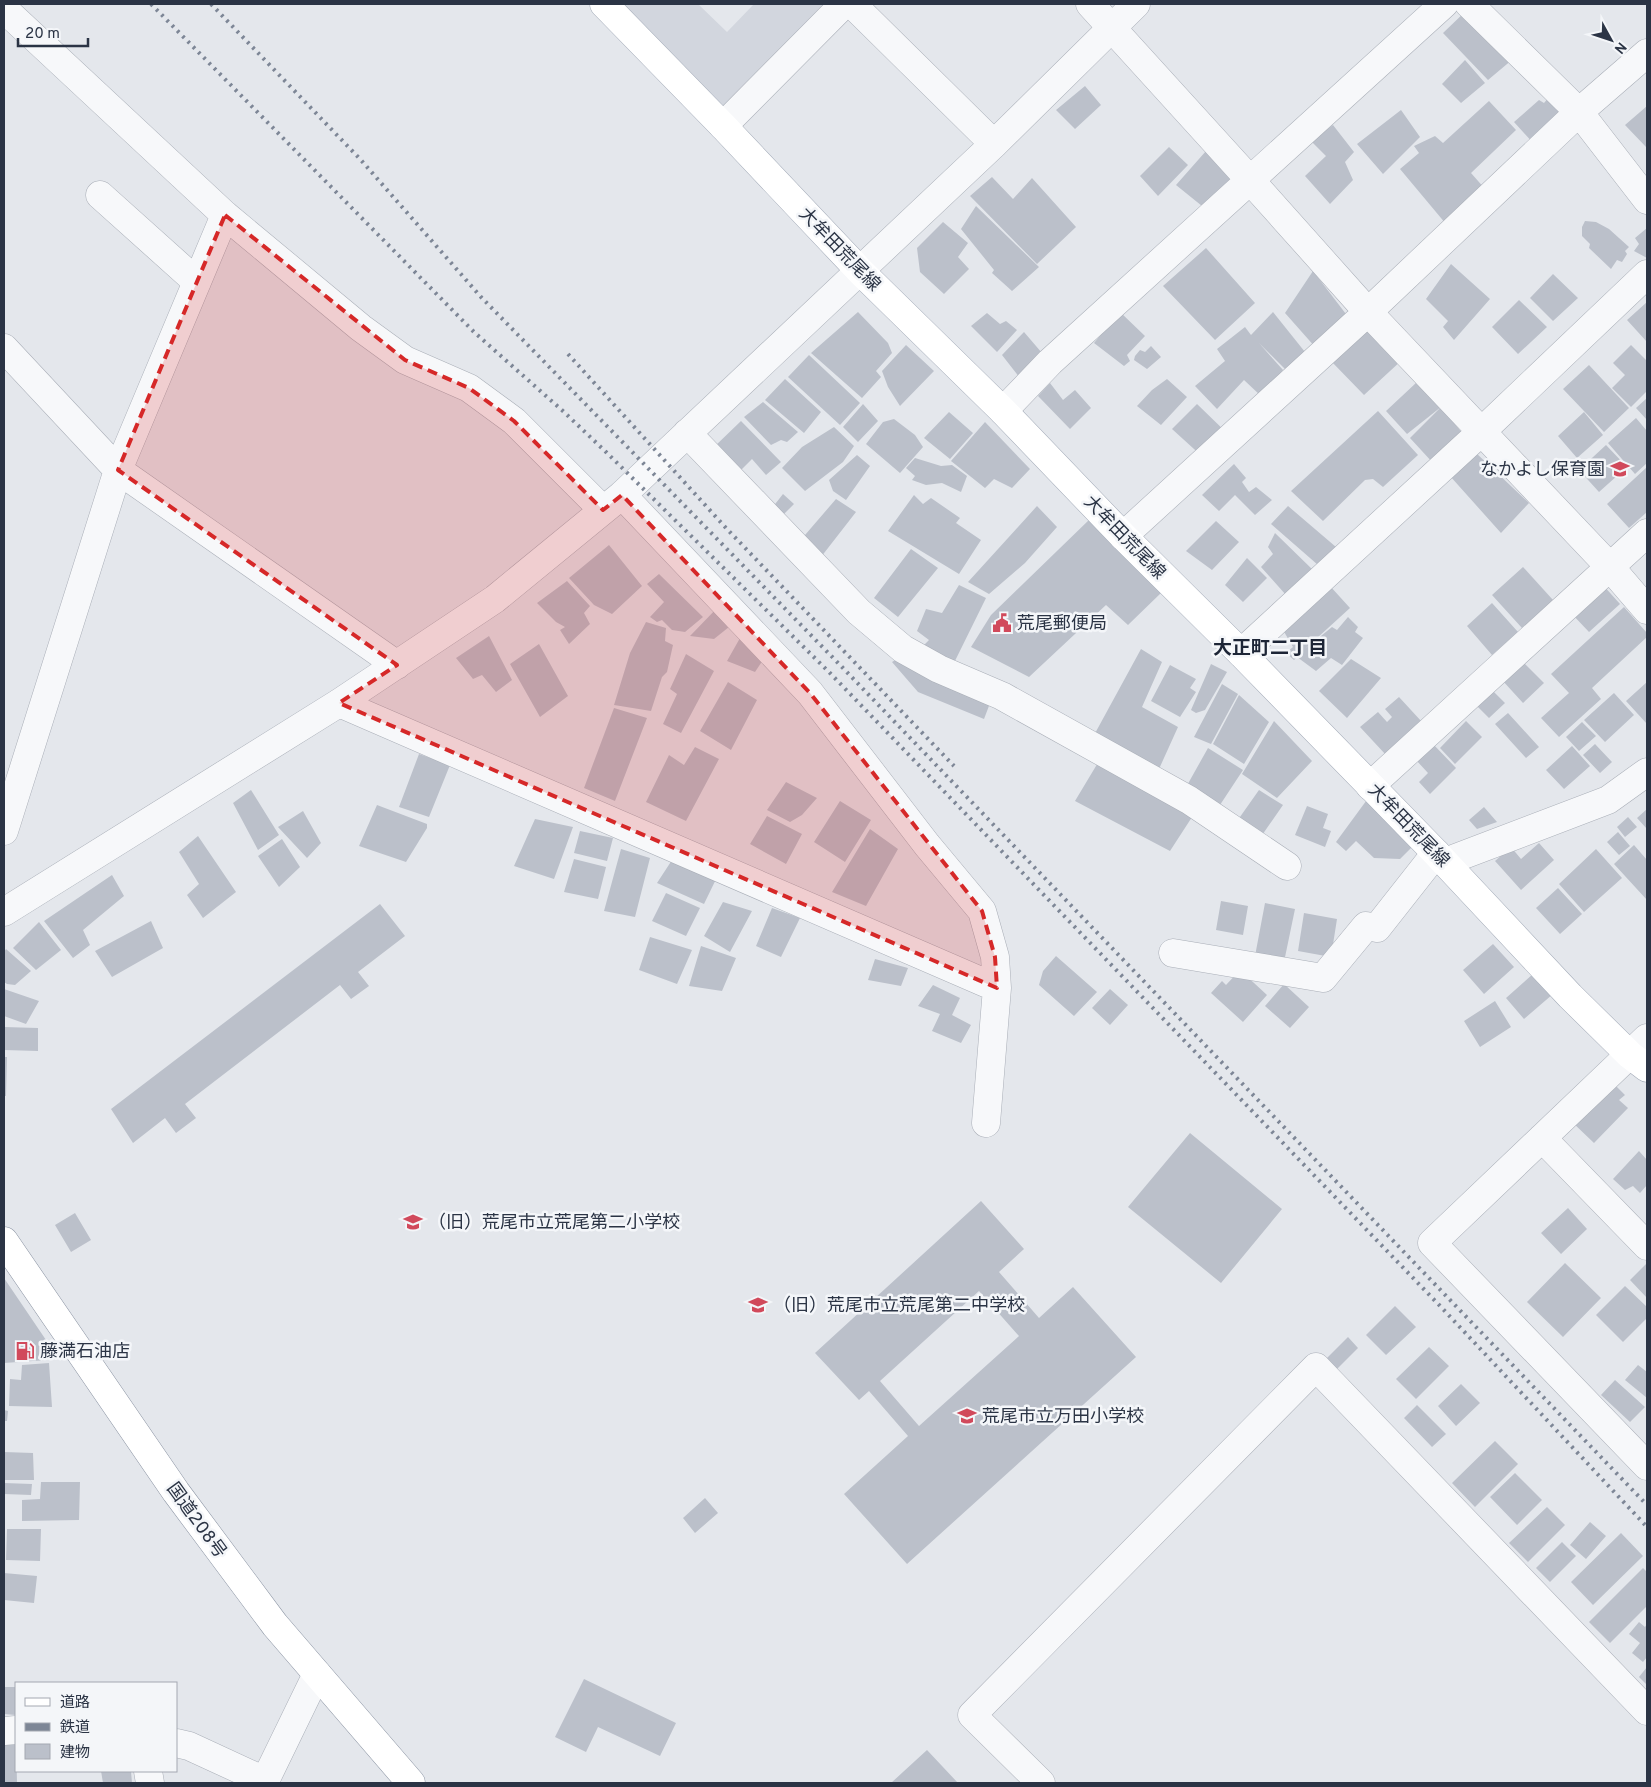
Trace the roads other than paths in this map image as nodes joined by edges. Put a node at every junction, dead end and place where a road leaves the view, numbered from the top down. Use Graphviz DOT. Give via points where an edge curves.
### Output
graph roads {
  1 [pos="604,4"];
  2 [pos="844,4"];
  3 [pos="852,4"];
  4 [pos="1090,4"];
  5 [pos="1136,4"];
  6 [pos="1444,4"];
  7 [pos="1469,4"];
  8 [pos="4,9"];
  9 [pos="1112,27"];
  10 [pos="1647,53"];
  11 [pos="1579,112"];
  12 [pos="723,126"];
  13 [pos="994,144"];
  14 [pos="1250,180"];
  15 [pos="100,195"];
  16 [pos="1647,200"];
  17 [pos="225,215"];
  18 [pos="861,272"];
  19 [pos="1647,274"];
  20 [pos="197,282"];
  21 [pos="1368,312"];
  22 [pos="4,348"];
  23 [pos="1003,411"];
  24 [pos="1481,432"];
  25 [pos="687,434"];
  26 [pos="118,470"];
  27 [pos="612,503"];
  28 [pos="1647,533"];
  29 [pos="1122,536"];
  30 [pos="1610,567"];
  31 [pos="1647,610"];
  32 [pos="1241,653"];
  33 [pos="397,665"];
  34 [pos="339,703"];
  35 [pos="13,767"];
  36 [pos="1647,772"];
  37 [pos="1370,786"];
  38 [pos="4,831"];
  39 [pos="1441,857"];
  40 [pos="1287,866"];
  41 [pos="4,912"];
  42 [pos="1173,953"];
  43 [pos="996,988"];
  44 [pos="1641,1054"];
  45 [pos="986,1123"];
  46 [pos="1542,1138"];
  47 [pos="4,1242"];
  48 [pos="1647,1246"];
  49 [pos="1647,1466"];
  50 [pos="317,1674"];
  51 [pos="1647,1711"];
  52 [pos="178,1743"];
  53 [pos="411,1783"];
  54 [pos="1041,1783"];
  1 -- 12 [label="main road, 大牟田荒尾線"];
  2 -- 12 [label="street"];
  3 -- 13 [label="street"];
  4 -- 9 [label="street"];
  5 -- 9 [label="street"];
  6 -- 14 [label="street"];
  7 -- 11 [label="street"];
  8 -- 17 [label="street"];
  9 -- 13 [label="street"];
  9 -- 14 [label="street"];
  10 -- 11 [label="street"];
  11 -- 16 [label="street"];
  11 -- 21 [label="street"];
  12 -- 18 [label="main road, 大牟田荒尾線"];
  13 -- 18 [label="street"];
  14 -- 21 [label="street"];
  14 -- 23 [label="street" via="1050,362"];
  15 -- 20 [label="street"];
  17 -- 20 [label="street"];
  17 -- 27 [label="street" via="361,328 405,360 469,388"];
  18 -- 23 [label="main road, 大牟田荒尾線"];
  18 -- 25 [label="street"];
  19 -- 24 [label="street"];
  20 -- 26 [label="street"];
  21 -- 24 [label="street"];
  21 -- 29 [label="street"];
  22 -- 26 [label="street"];
  23 -- 29 [label="main road, 大牟田荒尾線"];
  24 -- 30 [label="street"];
  24 -- 32 [label="street"];
  25 -- 27 [label="street"];
  25 -- 40 [label="street" via="859,612 903,649 939,669 1002,696 1189,800"];
  26 -- 33 [label="street"];
  26 -- 35 [label="street"];
  27 -- 33 [label="street" via="495,599"];
  27 -- 43 [label="street" via="810,693 982,911 995,956"];
  28 -- 30 [label="street"];
  29 -- 32 [label="main road, 大牟田荒尾線"];
  30 -- 31 [label="street"];
  30 -- 37 [label="street"];
  32 -- 37 [label="main road, 大牟田荒尾線"];
  33 -- 34 [label="street"];
  34 -- 41 [label="street"];
  34 -- 43 [label="street"];
  35 -- 38 [label="street"];
  36 -- 39 [label="street" via="1608,800"];
  37 -- 39 [label="main road, 大牟田荒尾線"];
  39 -- 42 [label="street" via="1377,928 1366,926 1323,978"];
  39 -- 44 [label="main road, 大牟田荒尾線" via="1570,996"];
  43 -- 45 [label="street"];
  44 -- 46 [label="street"];
  46 -- 48 [label="street"];
  46 -- 49 [label="street" via="1432,1243"];
  47 -- 50 [label="main road, 国道208号" via="176,1492 275,1625"];
  50 -- 52 [label="street" via="265,1781"];
  50 -- 53 [label="main road, 国道208号"];
  51 -- 54 [label="street" via="1316,1367 972,1716"];
}
